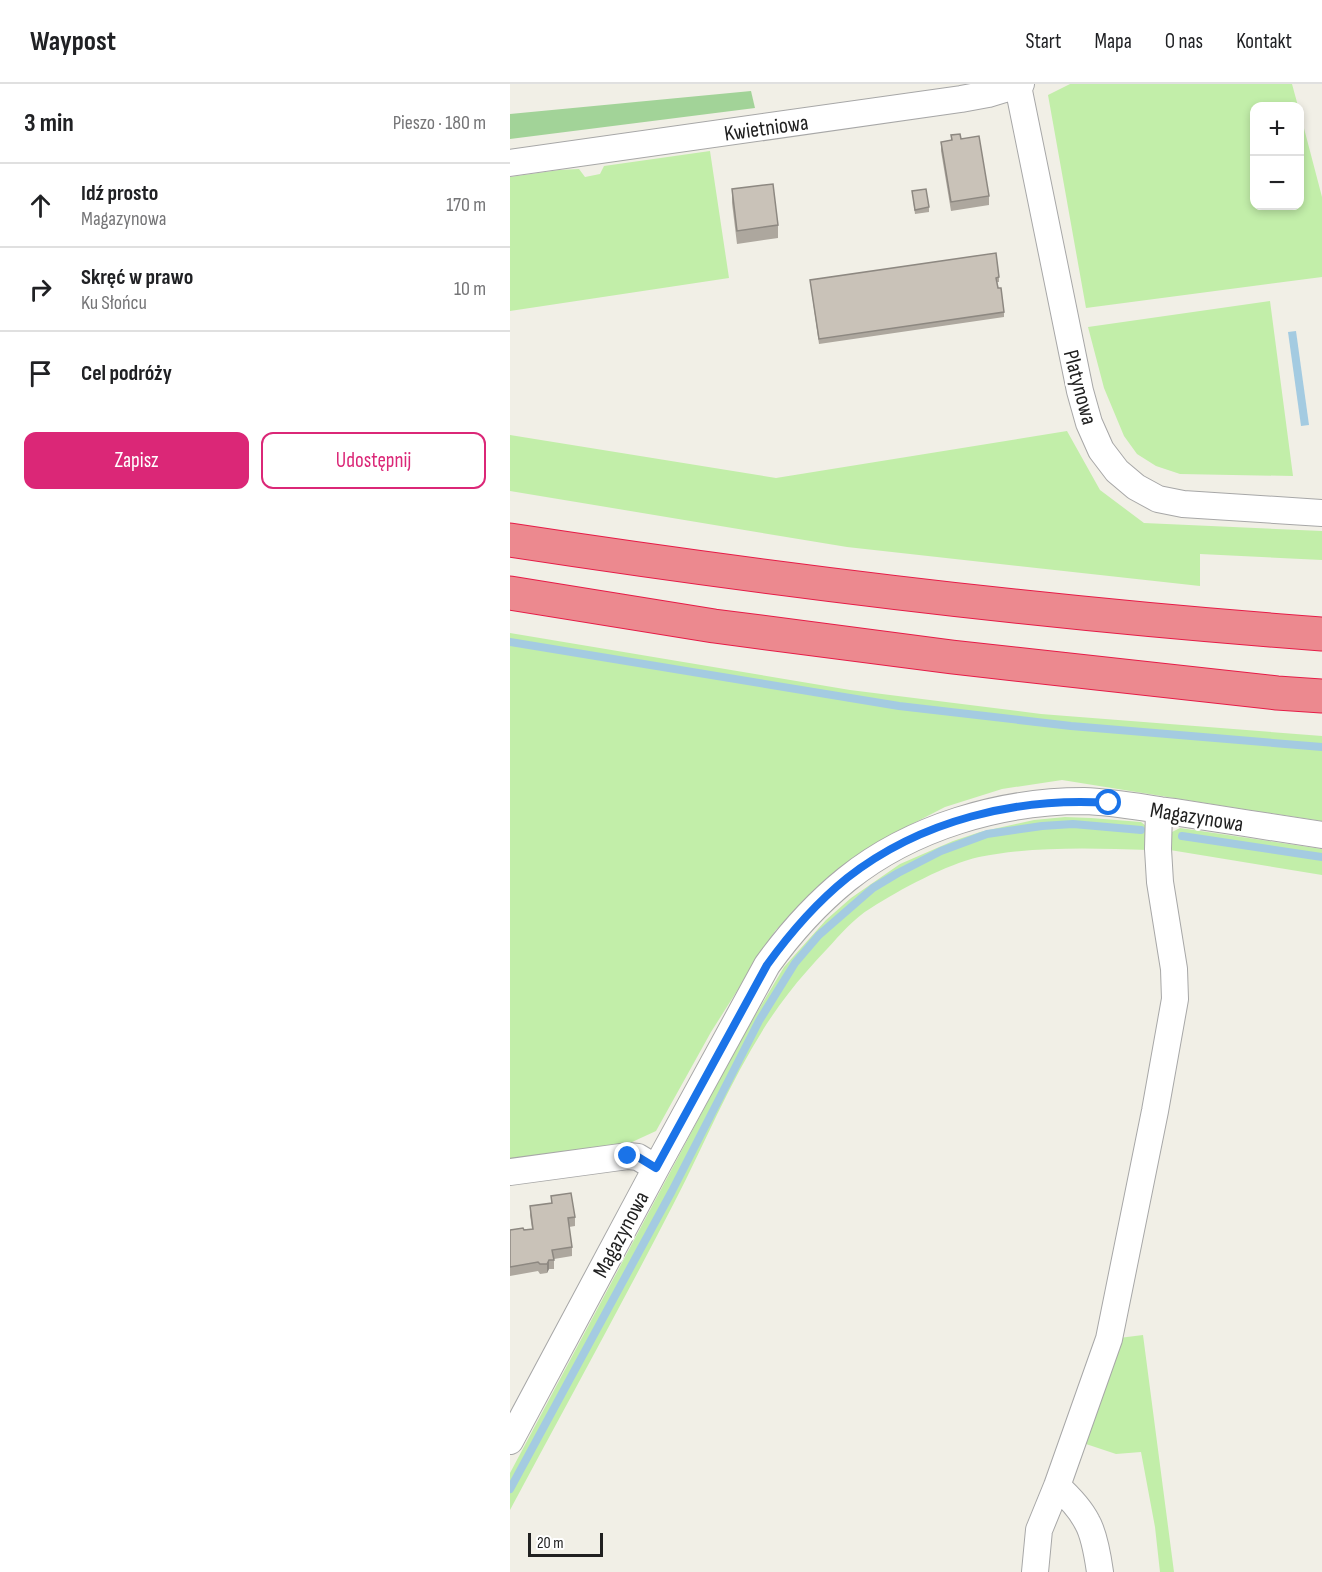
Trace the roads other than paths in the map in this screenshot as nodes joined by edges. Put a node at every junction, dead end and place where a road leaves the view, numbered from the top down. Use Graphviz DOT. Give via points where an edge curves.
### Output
graph roads {
  1 [pos="1019,85"];
  2 [pos="510,163"];
  3 [pos="1322,513"];
  4 [pos="510,540"];
  5 [pos="510,593"];
  6 [pos="1322,634"];
  7 [pos="1322,696"];
  8 [pos="1158,810"];
  9 [pos="1322,835"];
  10 [pos="656,1168"];
  11 [pos="510,1172"];
  12 [pos="510,1441"];
  13 [pos="1057,1486"];
  14 [pos="1035,1572"];
  15 [pos="1100,1572"];
  1 -- 2 [label="street, Kwietniowa" via="961,99"];
  1 -- 3 [label="street, Platynowa" via="1080,391 1101,450 1136,488 1158,499"];
  4 -- 6 [label="highway" via="763,577 1221,627"];
  5 -- 7 [label="highway" via="714,626 952,657"];
  8 -- 9 [label="street, Magazynowa"];
  8 -- 10 [label="street, Magazynowa" via="1086,801 1031,804 966,818 903,843 870,862 823,899 783,942"];
  8 -- 13 [label="street" via="1160,882 1175,999 1109,1339"];
  10 -- 11 [label="street" via="638,1157 628,1156"];
  10 -- 12 [label="street, Magazynowa"];
  13 -- 14 [label="street" via="1039,1530"];
  13 -- 15 [label="street" via="1088,1523"];
}
